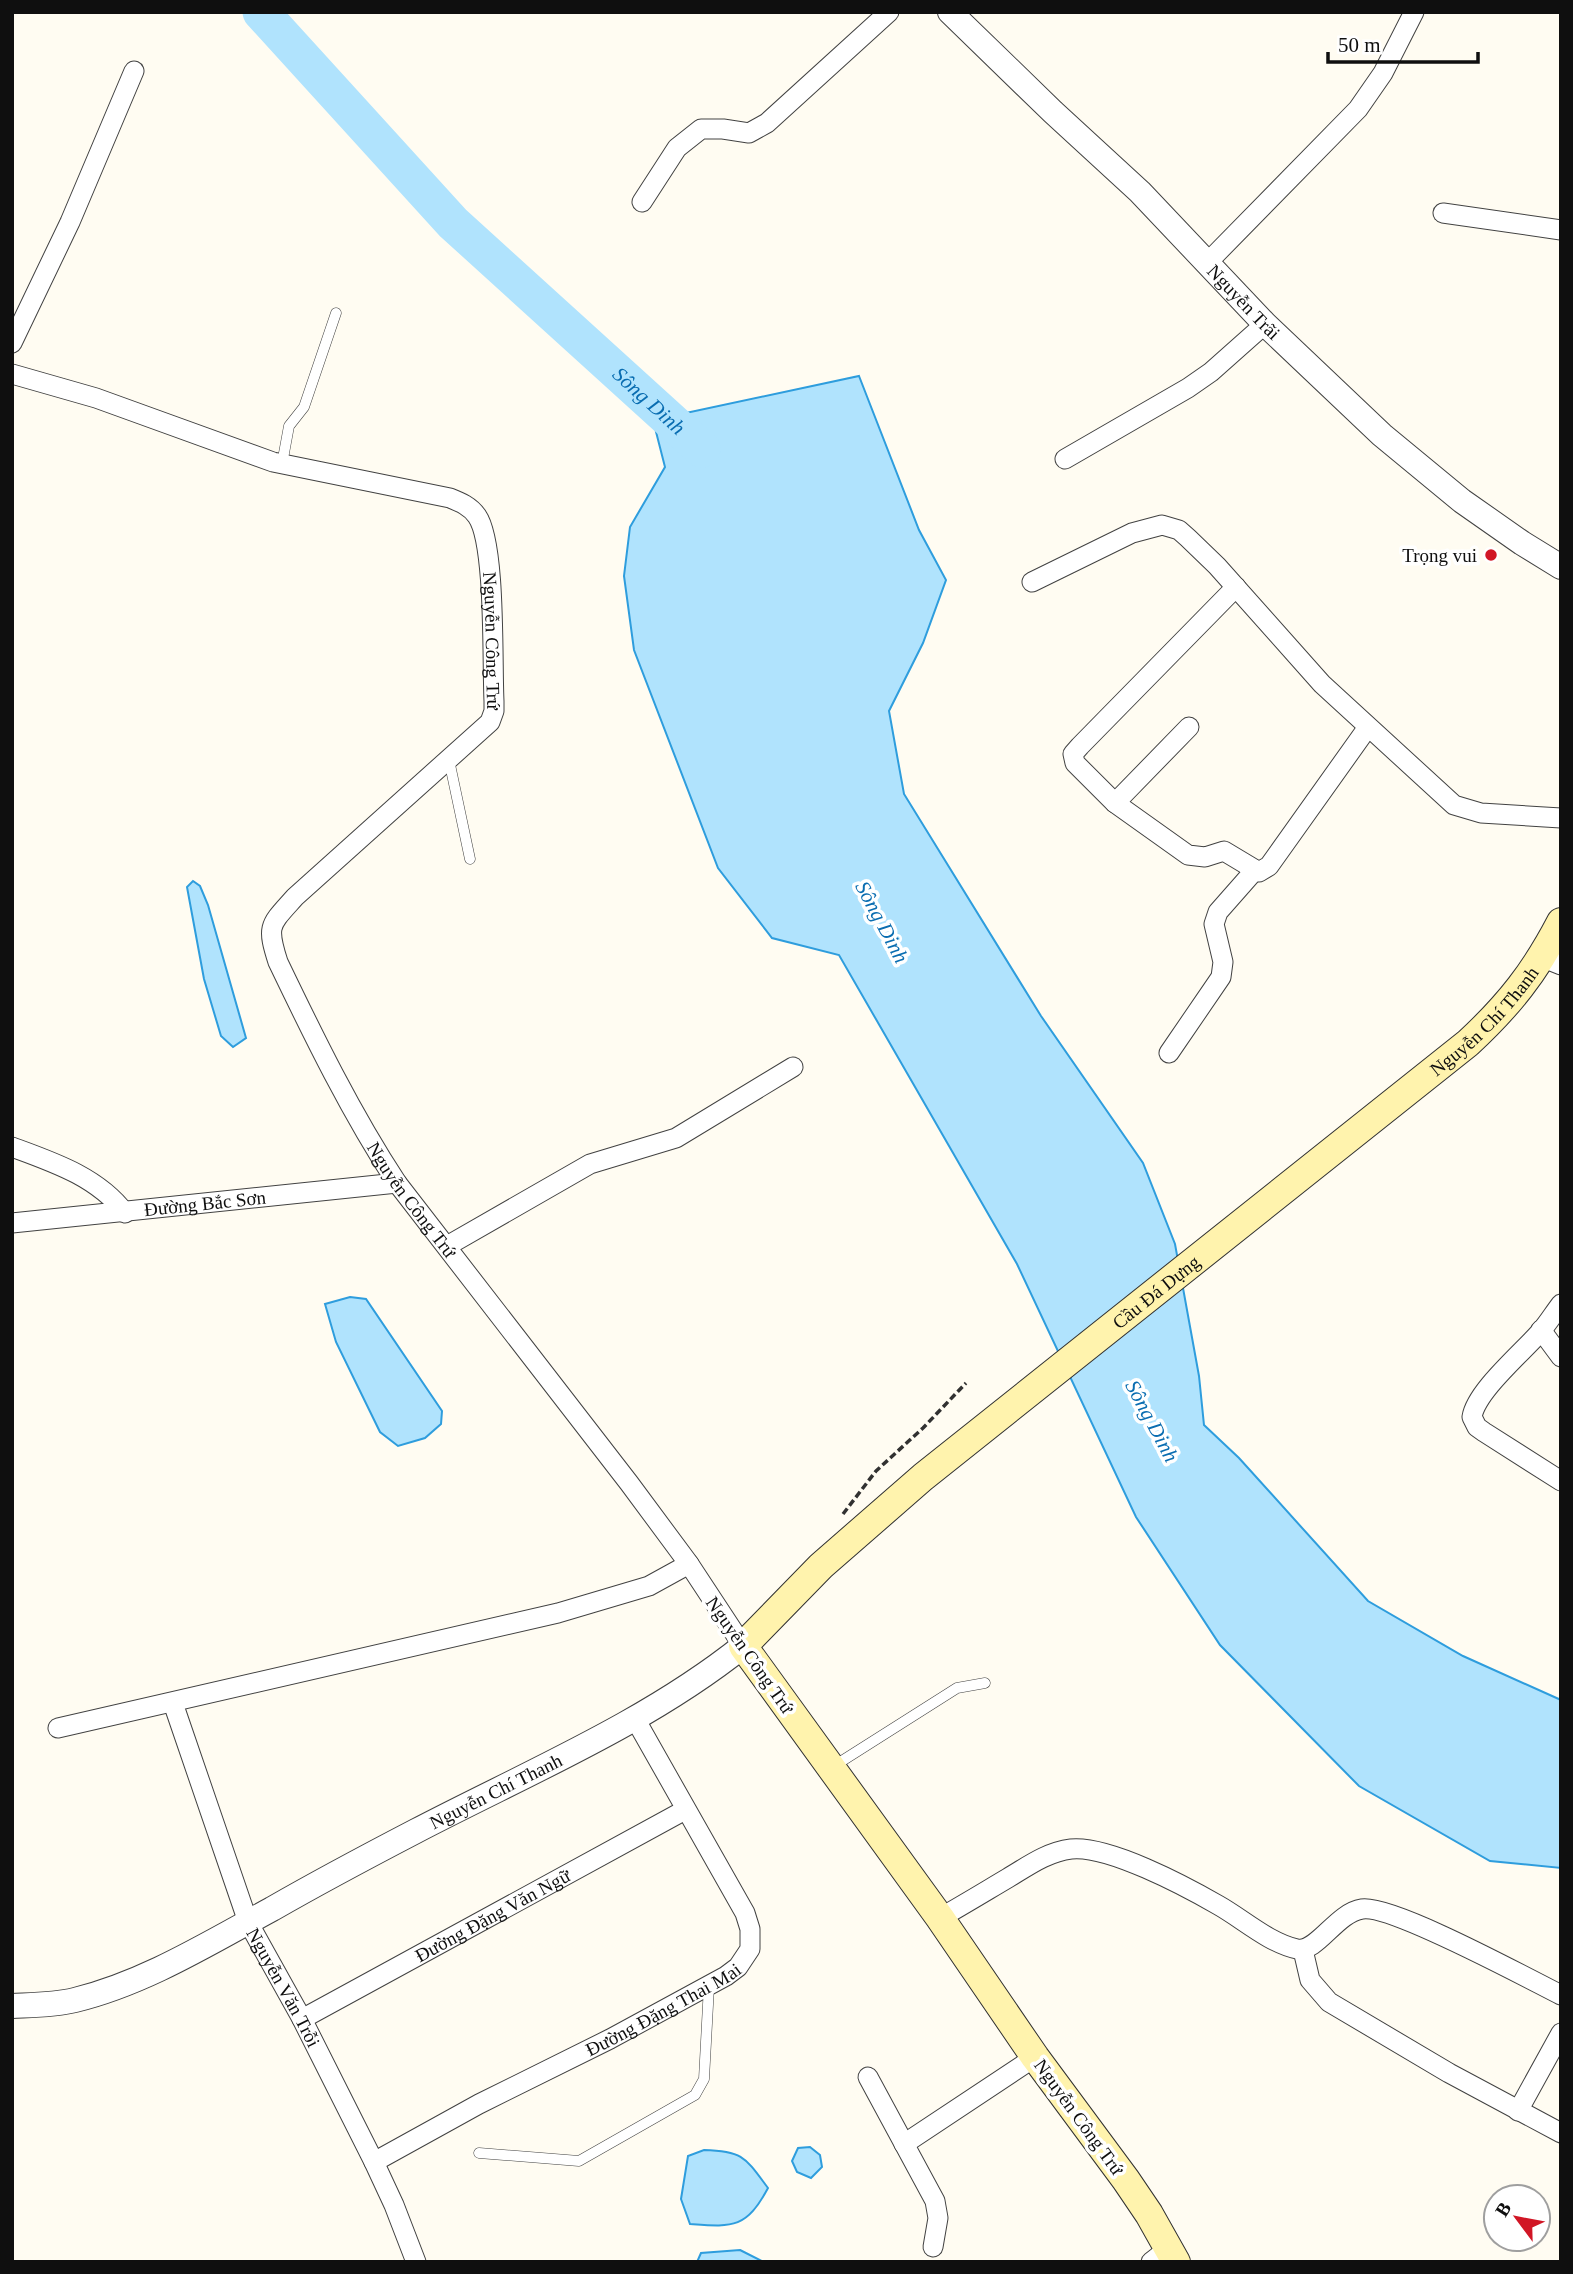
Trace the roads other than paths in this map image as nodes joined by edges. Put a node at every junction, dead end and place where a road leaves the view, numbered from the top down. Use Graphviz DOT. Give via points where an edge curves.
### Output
graph roads {
  1 [pos="889,12"];
  2 [pos="950,12"];
  3 [pos="1415,12"];
  4 [pos="134,71"];
  5 [pos="642,202"];
  6 [pos="1443,213"];
  7 [pos="1561,230"];
  8 [pos="1208,262"];
  9 [pos="336,313"];
  10 [pos="1265,324"];
  11 [pos="12,343"];
  12 [pos="12,374"];
  13 [pos="1065,459"];
  14 [pos="282,464"];
  15 [pos="1561,566"];
  16 [pos="1032,582"];
  17 [pos="1236,587"];
  18 [pos="1189,727"];
  19 [pos="1368,727"];
  20 [pos="449,759"];
  21 [pos="1115,803"];
  22 [pos="1561,818"];
  23 [pos="470,859"];
  24 [pos="1255,870"];
  25 [pos="1561,922"];
  26 [pos="1551,961"];
  27 [pos="1169,1053"];
  28 [pos="793,1066"];
  29 [pos="1388,1107"];
  30 [pos="12,1147"];
  31 [pos="397,1183"];
  32 [pos="125,1213"];
  33 [pos="12,1223"];
  34 [pos="447,1246"];
  35 [pos="1561,1304"];
  36 [pos="1542,1330"];
  37 [pos="1561,1357"];
  38 [pos="923,1476"];
  39 [pos="1561,1481"];
  40 [pos="689,1564"];
  41 [pos="743,1646"];
  42 [pos="985,1683"];
  43 [pos="173,1703"];
  44 [pos="634,1717"];
  45 [pos="58,1728"];
  46 [pos="831,1769"];
  47 [pos="685,1810"];
  48 [pos="940,1918"];
  49 [pos="248,1922"];
  50 [pos="1303,1950"];
  51 [pos="709,1985"];
  52 [pos="1561,1995"];
  53 [pos="12,2006"];
  54 [pos="302,2020"];
  55 [pos="1561,2033"];
  56 [pos="1035,2057"];
  57 [pos="868,2077"];
  58 [pos="1518,2111"];
  59 [pos="1561,2133"];
  60 [pos="904,2144"];
  61 [pos="479,2152"];
  62 [pos="374,2162"];
  63 [pos="933,2247"];
  64 [pos="1165,2257"];
  65 [pos="416,2262"];
  1 -- 5 [label="street" via="767,122 749,133 701,129 677,148"];
  2 -- 8 [label="street, Nguyễn Trãi"];
  3 -- 8 [label="street" via="1358,109"];
  4 -- 11 [label="street"];
  6 -- 7 [label="street"];
  8 -- 10 [label="street, Nguyễn Trãi"];
  9 -- 14 [label="lane" via="304,407 289,426"];
  10 -- 13 [label="street" via="1188,388"];
  10 -- 15 [label="street, Nguyễn Trãi" via="1421,467 1497,526"];
  12 -- 14 [label="street, Nguyễn Công Trứ" via="96,398"];
  14 -- 20 [label="street, Nguyễn Công Trứ" via="450,498 468,507 481,523 490,578 494,712 484,729"];
  16 -- 17 [label="street" via="1132,533 1162,525 1179,530"];
  17 -- 19 [label="street" via="1322,684"];
  17 -- 21 [label="street" via="1074,752 1075,764"];
  18 -- 21 [label="street"];
  19 -- 22 [label="street" via="1454,805 1481,813"];
  19 -- 24 [label="street" via="1269,866"];
  20 -- 23 [label="lane"];
  20 -- 31 [label="street, Nguyễn Công Trứ" via="295,897 272,923 271,931 287,982 353,1111"];
  21 -- 24 [label="street" via="1188,855 1205,857 1224,851"];
  24 -- 27 [label="street" via="1218,912 1214,925 1223,962 1221,977"];
  25 -- 26 [label="main road, Nguyễn Chí Thanh"];
  26 -- 29 [label="main road, Nguyễn Chí Thanh" via="1468,1043"];
  28 -- 34 [label="street" via="676,1138 590,1164"];
  29 -- 38 [label="main road, Cầu Đá Dựng"];
  30 -- 32 [label="street" via="99,1186"];
  31 -- 32 [label="street, Đường Bắc Sơn"];
  31 -- 34 [label="street, Nguyễn Công Trứ"];
  32 -- 33 [label="street, Đường Bắc Sơn"];
  34 -- 40 [label="street, Nguyễn Công Trứ"];
  35 -- 36 [label="street"];
  36 -- 37 [label="street"];
  36 -- 39 [label="street" via="1477,1402 1472,1417 1477,1427"];
  38 -- 41 [label="main road, Nguyễn Chí Thanh" via="817,1558"];
  40 -- 41 [label="street, Nguyễn Công Trứ"];
  40 -- 43 [label="street" via="649,1586 592,1603"];
  41 -- 44 [label="street, Nguyễn Chí Thanh"];
  41 -- 46 [label="main road, Nguyễn Công Trứ"];
  42 -- 46 [label="lane" via="957,1688"];
  43 -- 45 [label="street"];
  43 -- 49 [label="street, Nguyễn Văn Trỗi"];
  44 -- 47 [label="street, Đường Đặng Thai Mai"];
  44 -- 49 [label="street, Nguyễn Chí Thanh"];
  46 -- 48 [label="main road, Nguyễn Công Trứ"];
  47 -- 51 [label="street, Đường Đặng Thai Mai" via="750,1929 746,1958"];
  47 -- 54 [label="street, Đường Đặng Văn Ngữ"];
  48 -- 50 [label="street" via="1039,1859 1087,1849 1185,1887 1279,1942"];
  48 -- 56 [label="main road, Nguyễn Công Trứ"];
  49 -- 53 [label="street, Nguyễn Chí Thanh" via="123,1985 74,2000"];
  49 -- 54 [label="street, Nguyễn Văn Trỗi"];
  50 -- 52 [label="street" via="1351,1911 1378,1910 1406,1919"];
  50 -- 58 [label="street" via="1310,1980 1329,2001"];
  51 -- 61 [label="lane" via="704,2079 695,2095 579,2161"];
  51 -- 62 [label="street, Đường Đặng Thai Mai"];
  54 -- 62 [label="street, Nguyễn Văn Trỗi"];
  55 -- 58 [label="street"];
  56 -- 60 [label="street"];
  56 -- 64 [label="main road, Nguyễn Công Trứ" via="1126,2180"];
  57 -- 60 [label="street"];
  58 -- 59 [label="street"];
  60 -- 63 [label="street" via="938,2210"];
  62 -- 65 [label="street, Nguyễn Văn Trỗi"];
}
